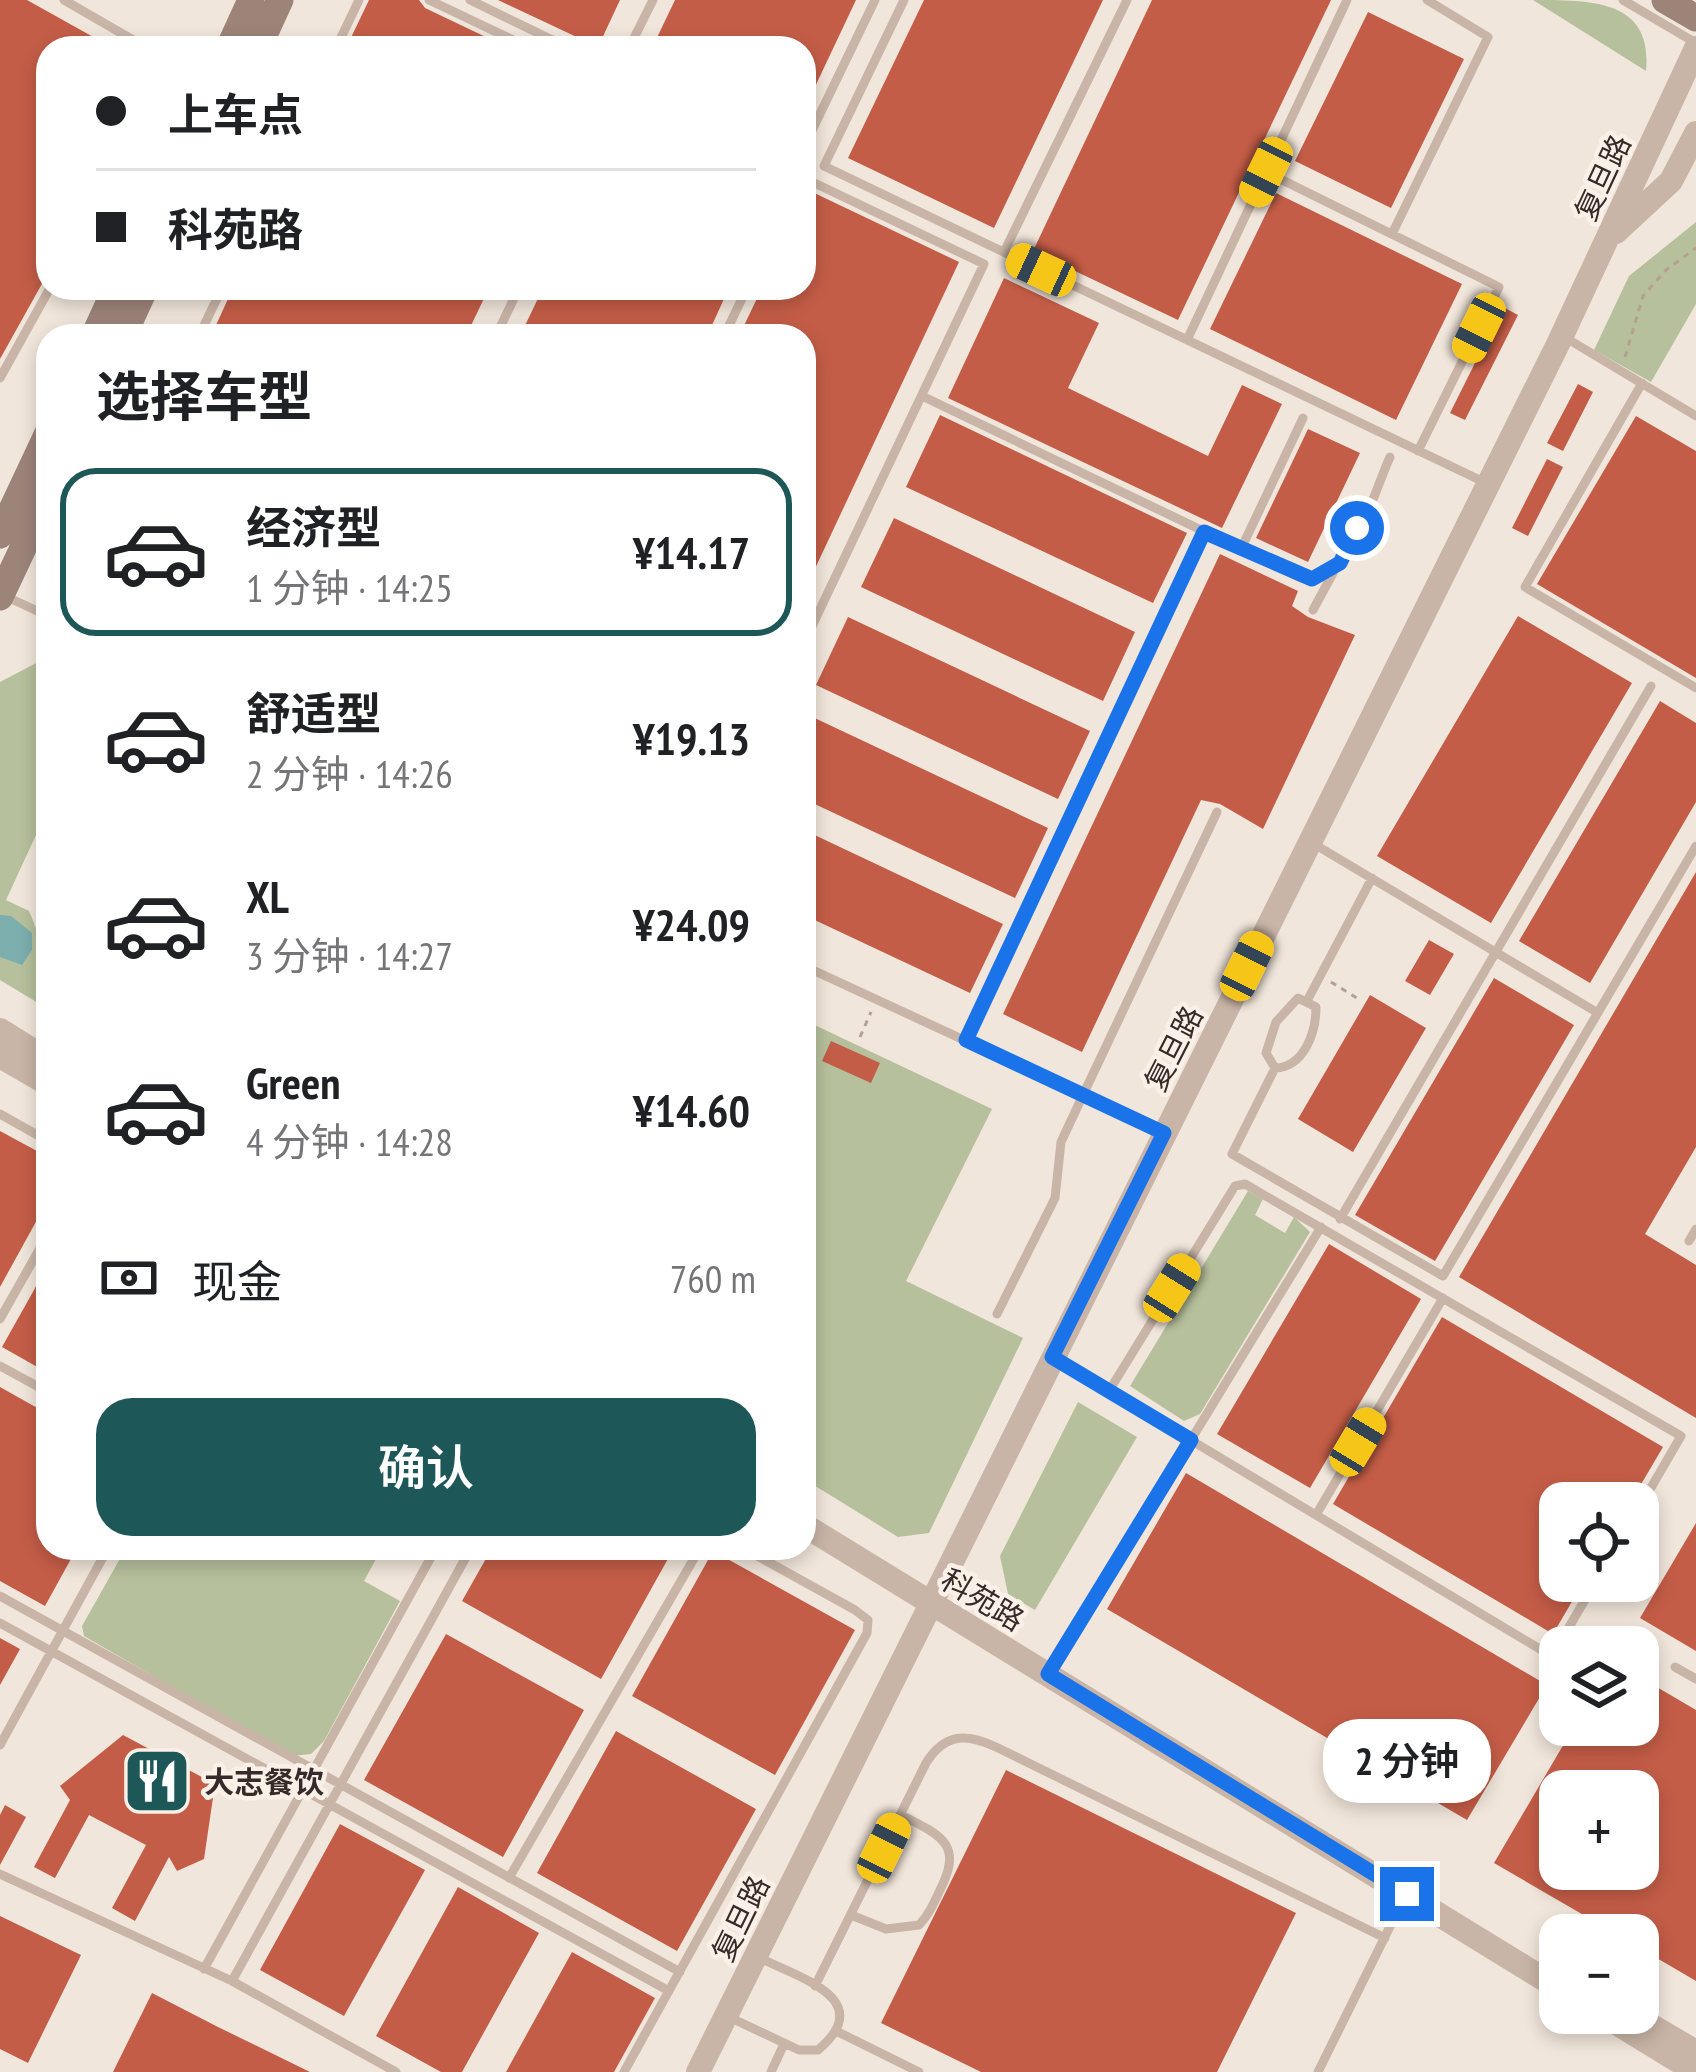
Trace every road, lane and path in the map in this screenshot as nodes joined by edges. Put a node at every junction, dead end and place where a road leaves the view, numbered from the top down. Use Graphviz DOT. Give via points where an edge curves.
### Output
graph roads {
  1 [pos="64,0"];
  2 [pos="251,0"];
  3 [pos="280,0"];
  4 [pos="359,0"];
  5 [pos="429,0"];
  6 [pos="470,0"];
  7 [pos="653,0"];
  8 [pos="874,0"];
  9 [pos="904,0"];
  10 [pos="1126,0"];
  11 [pos="1347,0"];
  12 [pos="1427,0"];
  13 [pos="1623,0"];
  14 [pos="1665,0"];
  15 [pos="1696,18"];
  16 [pos="126,36"];
  17 [pos="234,36"];
  18 [pos="264,36"];
  19 [pos="342,36"];
  20 [pos="505,36"];
  21 [pos="544,36"];
  22 [pos="635,36"];
  23 [pos="1696,45"];
  24 [pos="816,122"];
  25 [pos="1696,133"];
  26 [pos="1266,172"];
  27 [pos="816,184"];
  28 [pos="1392,234"];
  29 [pos="1605,242"];
  30 [pos="1696,248"];
  31 [pos="1004,253"];
  32 [pos="43,300"];
  33 [pos="1561,336"];
  34 [pos="1187,340"];
  35 [pos="1618,369"];
  36 [pos="0,378"];
  37 [pos="1642,383"];
  38 [pos="922,396"];
  39 [pos="1696,416"];
  40 [pos="1304,418"];
  41 [pos="1418,451"];
  42 [pos="1390,457"];
  43 [pos="36,458"];
  44 [pos="1487,484"];
  45 [pos="36,520"];
  46 [pos="1204,532"];
  47 [pos="0,535"];
  48 [pos="1241,549"];
  49 [pos="1340,563"];
  50 [pos="0,595"];
  51 [pos="1313,610"];
  52 [pos="36,611"];
  53 [pos="816,618"];
  54 [pos="1651,686"];
  55 [pos="1696,688"];
  56 [pos="1217,812"];
  57 [pos="1310,842"];
  58 [pos="1696,846"];
  59 [pos="1372,878"];
  60 [pos="1496,952"];
  61 [pos="816,971"];
  62 [pos="1320,976"];
  63 [pos="877,999"];
  64 [pos="1308,999"];
  65 [pos="1360,1000"];
  66 [pos="1598,1013"];
  67 [pos="0,1030"];
  68 [pos="860,1037"];
  69 [pos="966,1040"];
  70 [pos="36,1052"];
  71 [pos="0,1056"];
  72 [pos="1275,1068"];
  73 [pos="36,1077"];
  74 [pos="1083,1095"];
  75 [pos="0,1114"];
  76 [pos="1164,1133"];
  77 [pos="36,1134"];
  78 [pos="1340,1219"];
  79 [pos="1321,1227"];
  80 [pos="1696,1229"];
  81 [pos="1689,1241"];
  82 [pos="36,1255"];
  83 [pos="1443,1298"];
  84 [pos="997,1314"];
  85 [pos="0,1319"];
  86 [pos="1052,1357"];
  87 [pos="0,1366"];
  88 [pos="36,1386"];
  89 [pos="1109,1391"];
  90 [pos="1191,1440"];
  91 [pos="1654,1482"];
  92 [pos="1316,1515"];
  93 [pos="816,1519"];
  94 [pos="816,1533"];
  95 [pos="101,1560"];
  96 [pos="429,1560"];
  97 [pos="464,1560"];
  98 [pos="693,1560"];
  99 [pos="765,1560"];
  100 [pos="0,1596"];
  101 [pos="933,1596"];
  102 [pos="0,1623"];
  103 [pos="62,1631"];
  104 [pos="1539,1648"];
  105 [pos="52,1652"];
  106 [pos="1675,1666"];
  107 [pos="1051,1668"];
  108 [pos="1696,1679"];
  109 [pos="0,1745"];
  110 [pos="314,1770"];
  111 [pos="340,1785"];
  112 [pos="303,1790"];
  113 [pos="329,1804"];
  114 [pos="901,1814"];
  115 [pos="0,1874"];
  116 [pos="509,1877"];
  117 [pos="1409,1888"];
  118 [pos="851,1915"];
  119 [pos="1385,1938"];
  120 [pos="755,1956"];
  121 [pos="1539,1959"];
  122 [pos="205,1969"];
  123 [pos="680,1972"];
  124 [pos="1539,1975"];
  125 [pos="232,1981"];
  126 [pos="815,1985"];
  127 [pos="669,1991"];
  128 [pos="726,2016"];
  129 [pos="1659,2030"];
  130 [pos="836,2031"];
  131 [pos="1634,2034"];
  132 [pos="784,2044"];
  133 [pos="1696,2052"];
  134 [pos="396,2072"];
  135 [pos="624,2072"];
  136 [pos="698,2072"];
  137 [pos="770,2072"];
  138 [pos="919,2072"];
  139 [pos="1318,2072"];
  140 [pos="1696,2072"];
  1 -- 16 [label="lane"];
  2 -- 17 [label="main road"];
  3 -- 18 [label="main road"];
  4 -- 19 [label="lane"];
  5 -- 20 [label="lane"];
  6 -- 21 [label="lane"];
  7 -- 22 [label="lane"];
  8 -- 24 [label="lane"];
  9 -- 31 [label="lane" via="824,166"];
  10 -- 31 [label="lane"];
  11 -- 26 [label="lane"];
  12 -- 28 [label="lane" via="1488,37"];
  13 -- 23 [label="lane"];
  14 -- 15 [label="main road"];
  23 -- 29 [label="street, 复旦路"];
  25 -- 29 [label="street" via="1672,181"];
  26 -- 28 [label="lane"];
  26 -- 34 [label="lane"];
  27 -- 38 [label="lane" via="984,264"];
  28 -- 41 [label="lane" via="1499,286"];
  29 -- 33 [label="street, 复旦路"];
  30 -- 35 [label="path" via="1643,296"];
  31 -- 34 [label="lane"];
  32 -- 36 [label="lane"];
  33 -- 35 [label="lane"];
  33 -- 44 [label="street, 复旦路"];
  34 -- 41 [label="lane"];
  35 -- 37 [label="lane"];
  37 -- 39 [label="lane"];
  37 -- 55 [label="lane" via="1526,587"];
  38 -- 46 [label="lane"];
  38 -- 53 [label="lane"];
  40 -- 48 [label="lane"];
  41 -- 44 [label="lane"];
  42 -- 49 [label="lane"];
  43 -- 47 [label="main road"];
  44 -- 57 [label="street, 复旦路"];
  45 -- 50 [label="main road"];
  46 -- 48 [label="lane"];
  46 -- 69 [label="lane"];
  48 -- 49 [label="lane" via="1301,578 1324,577"];
  49 -- 51 [label="lane"];
  50 -- 52 [label="lane"];
  54 -- 60 [label="lane"];
  56 -- 74 [label="lane"];
  57 -- 59 [label="lane"];
  57 -- 76 [label="street, 复旦路"];
  58 -- 66 [label="lane"];
  59 -- 60 [label="lane"];
  59 -- 62 [label="lane"];
  60 -- 66 [label="lane"];
  60 -- 78 [label="lane"];
  61 -- 63 [label="lane"];
  62 -- 64 [label="lane"];
  62 -- 65 [label="path"];
  63 -- 68 [label="path"];
  63 -- 69 [label="lane"];
  64 -- 72 [label="lane" via="1316,1019 1305,1048 1295,1062"];
  64 -- 72 [label="lane" via="1289,1004 1276,1022 1266,1053"];
  66 -- 78 [label="lane" via="1448,1272 1436,1275"];
  67 -- 70 [label="street"];
  69 -- 74 [label="lane"];
  71 -- 73 [label="street"];
  72 -- 78 [label="lane" via="1232,1154"];
  74 -- 76 [label="lane"];
  74 -- 84 [label="lane" via="1061,1142 1055,1198"];
  75 -- 77 [label="lane"];
  76 -- 86 [label="street, 复旦路"];
  79 -- 83 [label="lane"];
  79 -- 89 [label="lane" via="1246,1184 1234,1186"];
  79 -- 90 [label="lane"];
  80 -- 81 [label="lane"];
  82 -- 85 [label="lane"];
  83 -- 91 [label="lane" via="1681,1436"];
  83 -- 92 [label="lane"];
  86 -- 89 [label="lane"];
  86 -- 101 [label="street, 复旦路"];
  87 -- 88 [label="lane"];
  89 -- 90 [label="lane"];
  90 -- 92 [label="lane"];
  90 -- 107 [label="lane"];
  92 -- 104 [label="lane"];
  93 -- 101 [label="street, 科苑路"];
  94 -- 101 [label="street, 科苑路"];
  95 -- 103 [label="lane"];
  96 -- 110 [label="lane"];
  97 -- 111 [label="lane"];
  98 -- 116 [label="lane"];
  99 -- 123 [label="lane" via="855,1610 868,1620 867,1633"];
  100 -- 103 [label="lane"];
  101 -- 107 [label="street, 科苑路"];
  101 -- 120 [label="street, 复旦路"];
  102 -- 105 [label="lane"];
  103 -- 105 [label="lane"];
  103 -- 110 [label="lane"];
  105 -- 109 [label="lane"];
  105 -- 112 [label="lane"];
  106 -- 108 [label="lane"];
  107 -- 117 [label="street, 科苑路"];
  110 -- 111 [label="lane"];
  110 -- 112 [label="lane"];
  111 -- 113 [label="lane"];
  111 -- 116 [label="lane"];
  112 -- 113 [label="lane"];
  112 -- 122 [label="lane"];
  113 -- 125 [label="lane"];
  113 -- 127 [label="lane"];
  114 -- 118 [label="lane"];
  114 -- 118 [label="lane" via="939,1836 952,1868 919,1925 886,1929"];
  114 -- 119 [label="lane" via="933,1751 960,1736 977,1738"];
  115 -- 122 [label="lane"];
  116 -- 123 [label="lane"];
  117 -- 119 [label="lane"];
  117 -- 121 [label="street, 科苑路"];
  117 -- 124 [label="street, 科苑路"];
  118 -- 126 [label="lane"];
  119 -- 139 [label="lane"];
  120 -- 126 [label="lane"];
  120 -- 128 [label="street, 复旦路"];
  122 -- 125 [label="lane"];
  123 -- 127 [label="lane"];
  125 -- 134 [label="lane"];
  126 -- 130 [label="lane" via="840,2008"];
  127 -- 135 [label="lane"];
  128 -- 132 [label="lane"];
  128 -- 136 [label="street, 复旦路"];
  129 -- 133 [label="street"];
  130 -- 132 [label="lane" via="818,2050"];
  130 -- 138 [label="lane"];
  131 -- 140 [label="street"];
  132 -- 137 [label="lane"];
}
